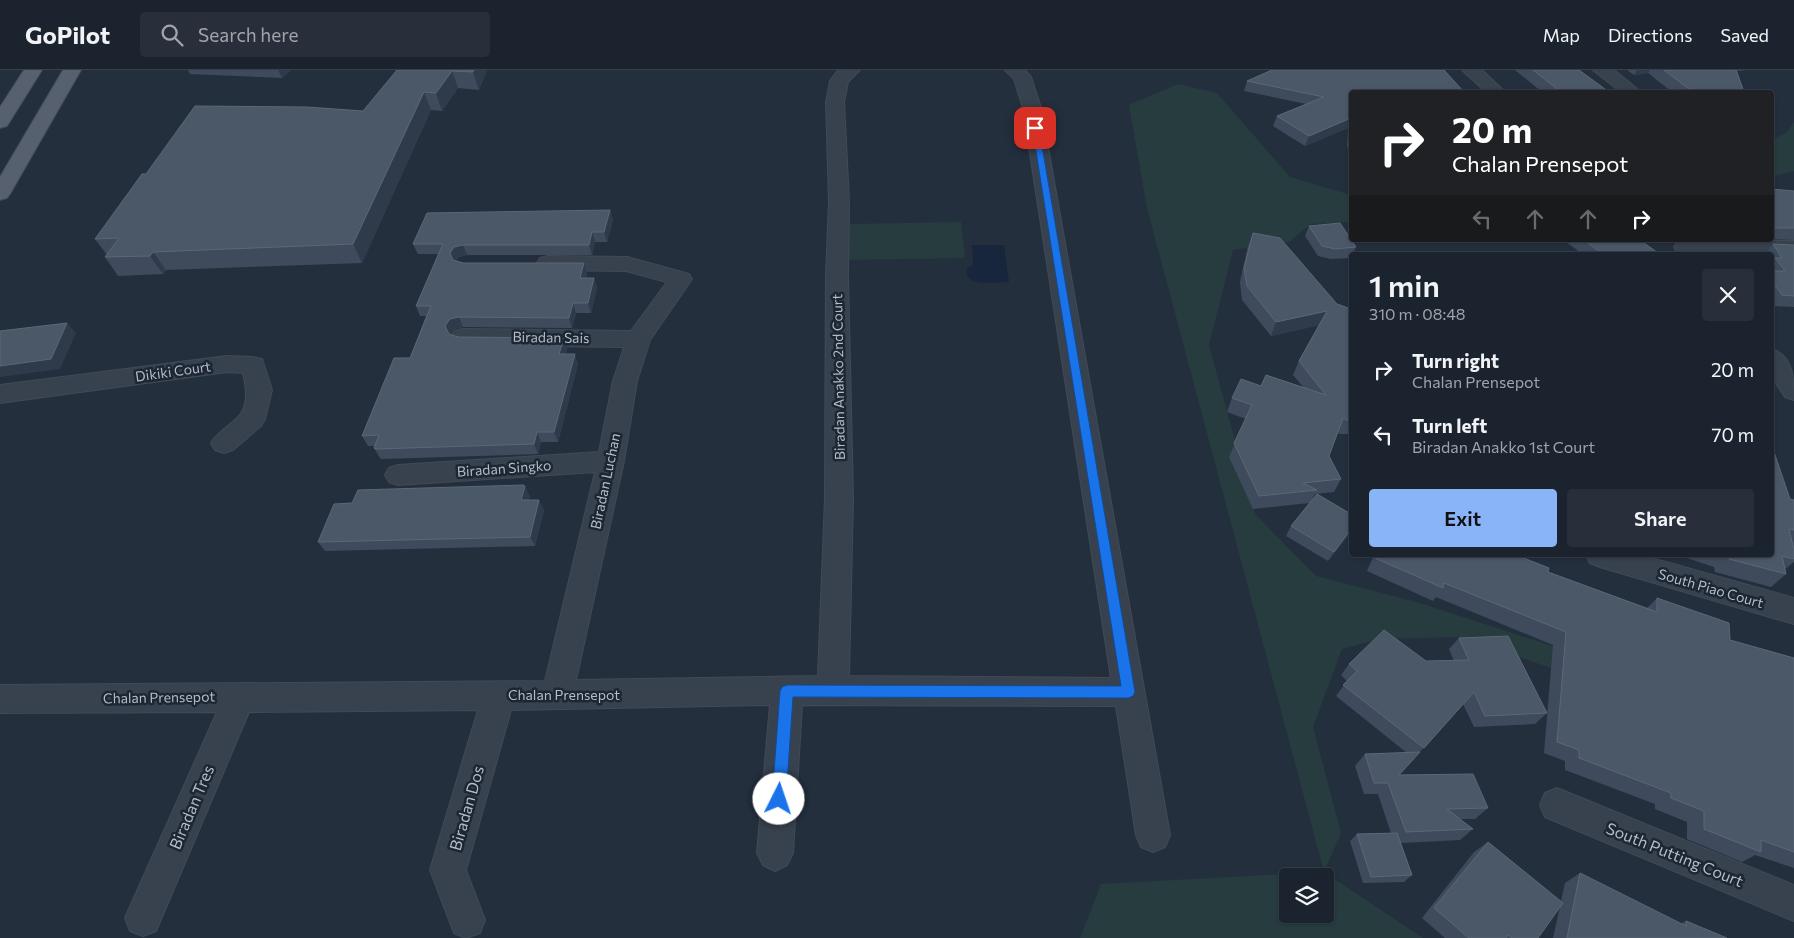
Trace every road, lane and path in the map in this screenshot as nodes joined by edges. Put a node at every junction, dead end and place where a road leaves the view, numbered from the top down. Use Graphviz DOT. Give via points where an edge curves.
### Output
graph roads {
  1 [pos="33,70"];
  2 [pos="72,70"];
  3 [pos="851,70"];
  4 [pos="1014,70"];
  5 [pos="1471,70"];
  6 [pos="1602,70"];
  7 [pos="1493,90"];
  8 [pos="1629,90"];
  9 [pos="0,122"];
  10 [pos="0,194"];
  11 [pos="1684,247"];
  12 [pos="1794,248"];
  13 [pos="531,263"];
  14 [pos="462,336"];
  15 [pos="638,338"];
  16 [pos="1774,361"];
  17 [pos="1794,391"];
  18 [pos="0,394"];
  19 [pos="1774,397"];
  20 [pos="1794,400"];
  21 [pos="224,443"];
  22 [pos="611,461"];
  23 [pos="398,475"];
  24 [pos="1607,557"];
  25 [pos="1794,611"];
  26 [pos="833,690"];
  27 [pos="787,691"];
  28 [pos="1128,692"];
  29 [pos="499,694"];
  30 [pos="557,695"];
  31 [pos="239,696"];
  32 [pos="0,699"];
  33 [pos="1557,805"];
  34 [pos="1152,835"];
  35 [pos="775,853"];
  36 [pos="1794,903"];
  37 [pos="143,918"];
  38 [pos="467,920"];
  1 -- 9 [label="main road"];
  2 -- 10 [label="main road"];
  3 -- 26 [label="street, Biradan Anakko 2nd Court" via="839,81 836,102 839,498"];
  4 -- 28 [label="street" via="1022,78 1032,108"];
  5 -- 7 [label="street"];
  6 -- 8 [label="street"];
  11 -- 12 [label="street"];
  13 -- 15 [label="street, Biradan Luchan" via="627,264 681,279"];
  14 -- 15 [label="street, Biradan Sais"];
  15 -- 22 [label="street, Biradan Luchan" via="625,381"];
  16 -- 17 [label="street"];
  18 -- 21 [label="street, Dikiki Court" via="227,364 253,365 260,390 252,420"];
  19 -- 20 [label="street"];
  22 -- 23 [label="street, Biradan Singko"];
  22 -- 30 [label="street, Biradan Luchan"];
  24 -- 25 [label="street, South Piao Court"];
  26 -- 27 [label="street, Chalan Prensepot"];
  26 -- 28 [label="street, Chalan Prensepot"];
  27 -- 30 [label="street, Chalan Prensepot"];
  27 -- 35 [label="street"];
  28 -- 34 [label="street"];
  29 -- 30 [label="street, Chalan Prensepot"];
  29 -- 31 [label="street, Chalan Prensepot"];
  29 -- 38 [label="street, Biradan Dos" via="448,870"];
  31 -- 32 [label="street, Chalan Prensepot"];
  31 -- 37 [label="street, Biradan Tres"];
  33 -- 36 [label="street, South Putting Court"];
}
